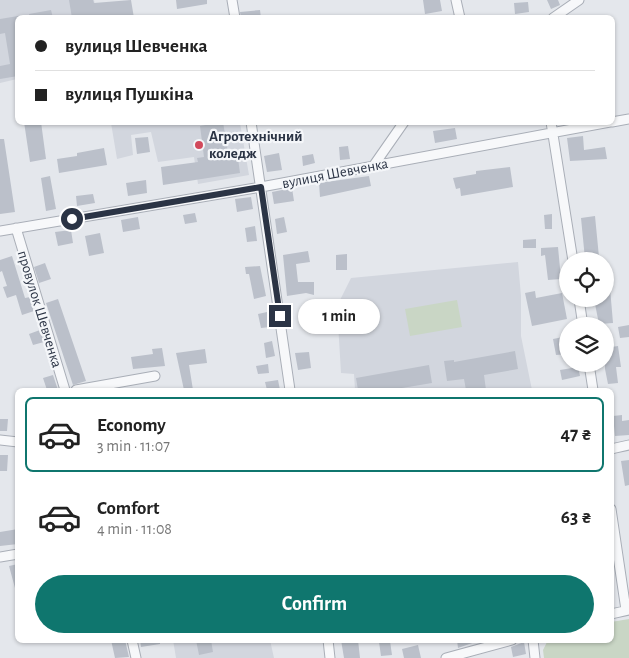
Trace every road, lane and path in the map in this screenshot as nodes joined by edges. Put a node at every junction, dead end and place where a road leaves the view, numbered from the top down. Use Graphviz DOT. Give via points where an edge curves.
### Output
graph roads {
  1 [pos="232,0"];
  2 [pos="456,0"];
  3 [pos="579,0"];
  4 [pos="234,15"];
  5 [pos="459,15"];
  6 [pos="557,15"];
  7 [pos="629,119"];
  8 [pos="615,121"];
  9 [pos="251,125"];
  10 [pos="402,125"];
  11 [pos="552,125"];
  12 [pos="595,125"];
  13 [pos="553,133"];
  14 [pos="374,165"];
  15 [pos="261,187"];
  16 [pos="16,228"];
  17 [pos="0,231"];
  18 [pos="572,252"];
  19 [pos="591,372"];
  20 [pos="155,376"];
  21 [pos="64,388"];
  22 [pos="87,388"];
  23 [pos="290,388"];
  24 [pos="594,388"];
  25 [pos="0,440"];
  26 [pos="15,442"];
  27 [pos="629,445"];
  28 [pos="614,448"];
  29 [pos="614,528"];
  30 [pos="15,554"];
  31 [pos="0,557"];
  32 [pos="627,610"];
  33 [pos="614,613"];
  34 [pos="133,643"];
  35 [pos="328,643"];
  36 [pos="501,643"];
  37 [pos="533,643"];
  38 [pos="136,658"];
  39 [pos="330,658"];
  40 [pos="446,658"];
  41 [pos="535,658"];
  1 -- 4 [label="street"];
  2 -- 5 [label="street"];
  3 -- 6 [label="street"];
  7 -- 8 [label="street, вулиця Шевченка"];
  9 -- 15 [label="street"];
  10 -- 14 [label="street"];
  11 -- 13 [label="street"];
  12 -- 13 [label="street, вулиця Шевченка"];
  13 -- 14 [label="street, вулиця Шевченка"];
  13 -- 18 [label="street"];
  14 -- 15 [label="street, вулиця Шевченка"];
  15 -- 16 [label="street, вулиця Шевченка"];
  15 -- 23 [label="street"];
  16 -- 17 [label="street, вулиця Шевченка"];
  16 -- 21 [label="street, провулок Шевченка"];
  19 -- 24 [label="street"];
  20 -- 22 [label="street"];
  25 -- 26 [label="street"];
  27 -- 28 [label="street"];
  29 -- 32 [label="street"];
  30 -- 31 [label="street"];
  32 -- 33 [label="street"];
  34 -- 38 [label="street"];
  35 -- 39 [label="street"];
  36 -- 40 [label="street"];
  37 -- 41 [label="street"];
}
